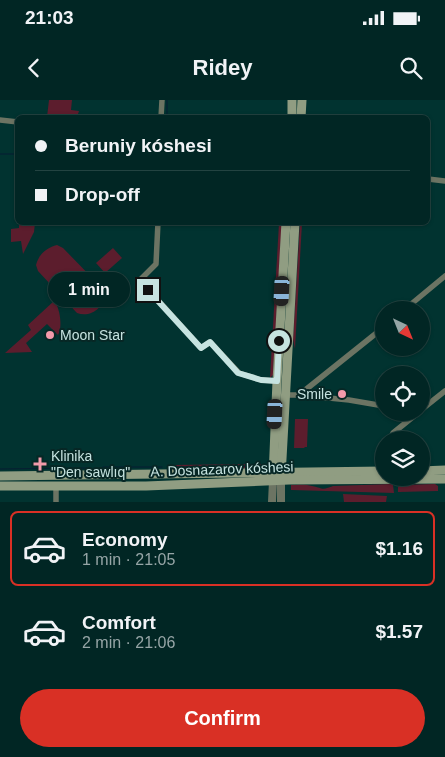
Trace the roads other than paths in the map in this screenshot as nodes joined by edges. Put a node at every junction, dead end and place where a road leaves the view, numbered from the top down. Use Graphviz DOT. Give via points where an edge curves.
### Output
graph roads {
  1 [pos="162,100"];
  2 [pos="292,100"];
  3 [pos="302,100"];
  4 [pos="161,115"];
  5 [pos="292,115"];
  6 [pos="301,115"];
  7 [pos="0,120"];
  8 [pos="15,122"];
  9 [pos="430,179"];
  10 [pos="445,181"];
  11 [pos="158,225"];
  12 [pos="291,225"];
  13 [pos="291,225"];
  14 [pos="445,276"];
  15 [pos="415,301"];
  16 [pos="375,334"];
  17 [pos="277,381"];
  18 [pos="445,392"];
  19 [pos="286,395"];
  20 [pos="299,395"];
  21 [pos="375,404"];
  22 [pos="430,404"];
  23 [pos="408,421"];
  24 [pos="396,431"];
  25 [pos="277,460"];
  26 [pos="445,470"];
  27 [pos="375,471"];
  28 [pos="430,471"];
  29 [pos="0,476"];
  30 [pos="292,476"];
  31 [pos="258,477"];
  32 [pos="277,477"];
  33 [pos="445,480"];
  34 [pos="0,486"];
  35 [pos="56,487"];
  36 [pos="272,499"];
  37 [pos="281,499"];
  38 [pos="56,502"];
  1 -- 4 [label="street"];
  2 -- 5 [label="main road"];
  3 -- 6 [label="main road"];
  7 -- 8 [label="street"];
  9 -- 10 [label="street"];
  11 -- 17 [label="street" via="156,264 140,280 201,348 210,342 238,373"];
  12 -- 17 [label="main road"];
  13 -- 19 [label="main road"];
  14 -- 15 [label="street"];
  16 -- 20 [label="street"];
  17 -- 25 [label="main road"];
  18 -- 22 [label="street"];
  19 -- 20 [label="street"];
  19 -- 25 [label="main road"];
  20 -- 21 [label="street"];
  23 -- 24 [label="street"];
  25 -- 32 [label="main road"];
  26 -- 28 [label="main road"];
  27 -- 30 [label="main road, A. Dosnazarov kóshesi"];
  29 -- 31 [label="main road, A. Dosnazarov kóshesi"];
  30 -- 32 [label="main road, A. Dosnazarov kóshesi"];
  30 -- 33 [label="main road, A. Dosnazarov kóshesi"];
  31 -- 32 [label="main road, A. Dosnazarov kóshesi"];
  31 -- 35 [label="main road, A. Dosnazarov kóshesi" via="146,486"];
  32 -- 36 [label="street"];
  32 -- 37 [label="street"];
  34 -- 35 [label="main road, A. Dosnazarov kóshesi"];
  35 -- 38 [label="street"];
  36 -- 37 [label="street" via="276,494"];
}
